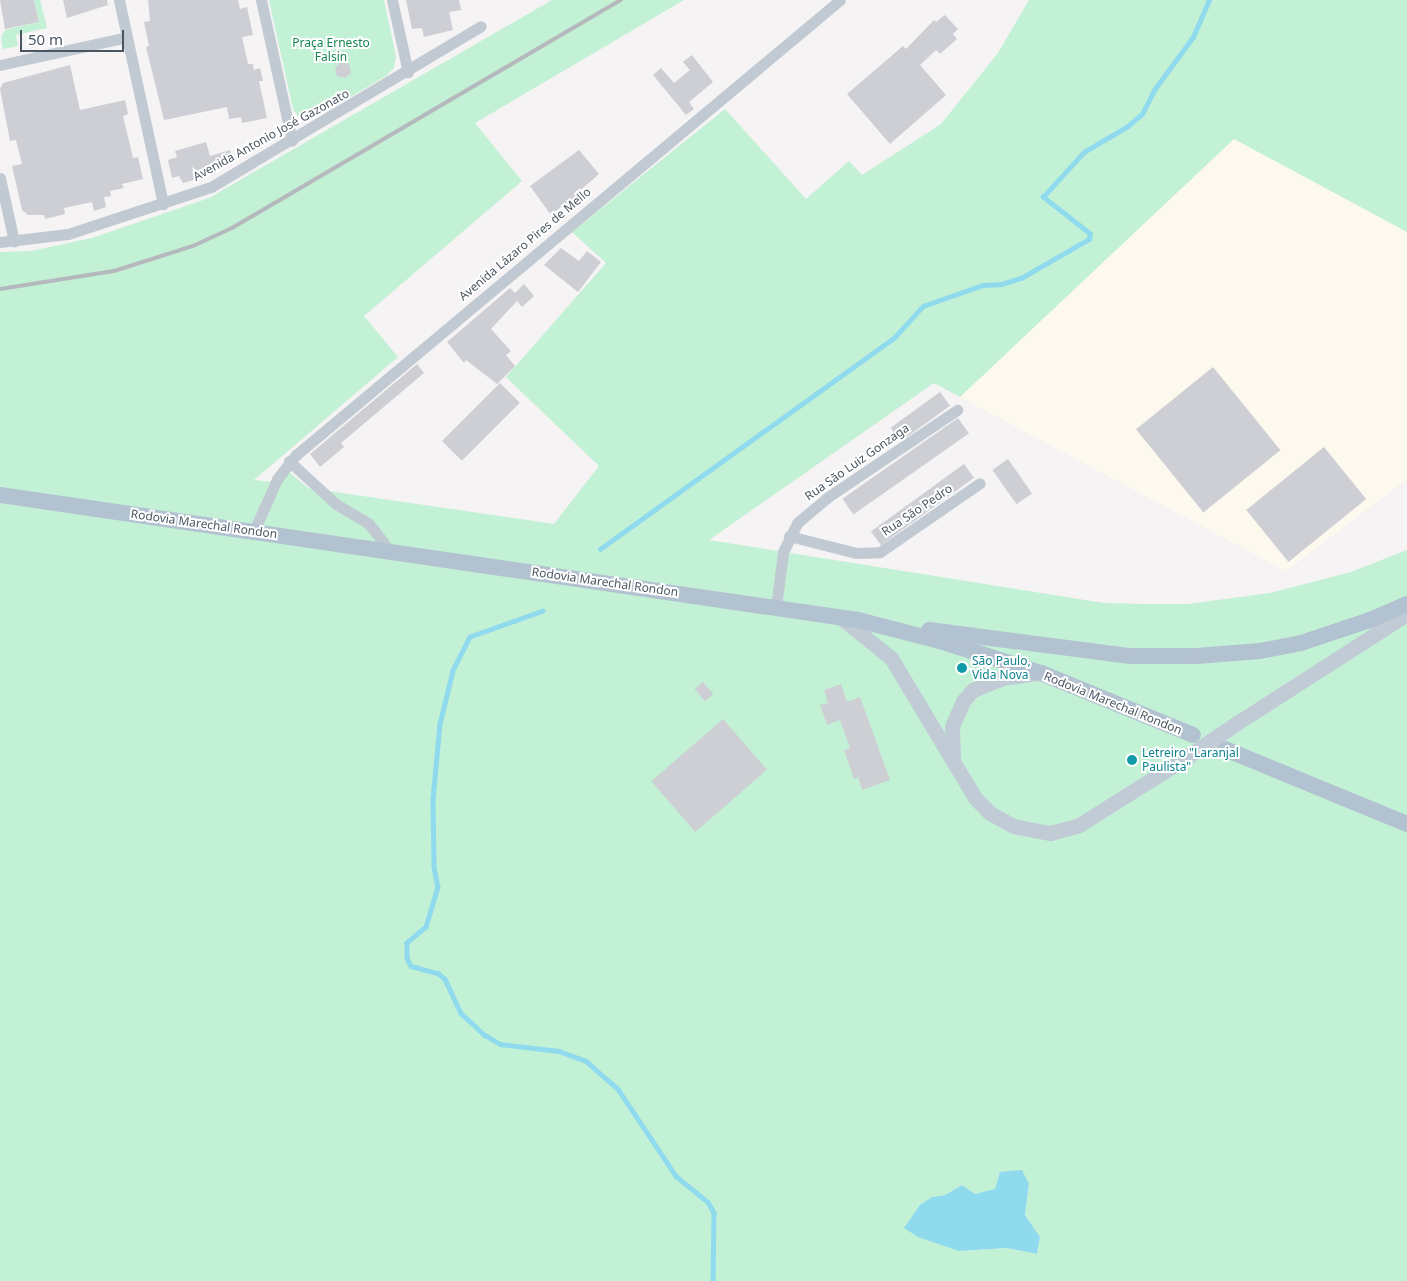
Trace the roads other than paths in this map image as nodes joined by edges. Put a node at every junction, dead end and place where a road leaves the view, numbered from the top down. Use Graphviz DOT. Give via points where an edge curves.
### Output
graph roads {
  1 [pos="119,0"];
  2 [pos="261,0"];
  3 [pos="392,0"];
  4 [pos="840,0"];
  5 [pos="481,26"];
  6 [pos="127,37"];
  7 [pos="0,65"];
  8 [pos="408,72"];
  9 [pos="292,141"];
  10 [pos="0,178"];
  11 [pos="164,204"];
  12 [pos="14,241"];
  13 [pos="0,242"];
  14 [pos="957,410"];
  15 [pos="290,461"];
  16 [pos="980,483"];
  17 [pos="0,495"];
  18 [pos="254,532"];
  19 [pos="789,536"];
  20 [pos="390,551"];
  21 [pos="1407,604"];
  22 [pos="776,607"];
  23 [pos="1407,614"];
  24 [pos="840,617"];
  25 [pos="858,620"];
  26 [pos="1041,673"];
  27 [pos="1193,735"];
  28 [pos="1225,749"];
  29 [pos="954,762"];
  30 [pos="1407,824"];
  1 -- 6 [label="street"];
  2 -- 9 [label="street"];
  3 -- 8 [label="street"];
  4 -- 15 [label="street, Avenida Lázaro Pires de Mello"];
  5 -- 8 [label="street, Avenida Antonio José Gazonato"];
  6 -- 7 [label="street"];
  6 -- 11 [label="street"];
  8 -- 9 [label="street, Avenida Antonio José Gazonato"];
  9 -- 11 [label="street, Avenida Antonio José Gazonato" via="212,187"];
  10 -- 12 [label="street"];
  11 -- 12 [label="street, Avenida Antonio José Gazonato" via="68,234"];
  12 -- 13 [label="street, Avenida Antonio José Gazonato"];
  14 -- 19 [label="street, Rua São Luiz Gonzaga" via="813,508"];
  15 -- 18 [label="street, Avenida Lázaro Pires de Mello" via="272,490"];
  15 -- 20 [label="street" via="336,504 369,524"];
  16 -- 19 [label="street, Rua São Pedro" via="880,552 867,554"];
  17 -- 18 [label="main road, Rodovia Marechal Rondon"];
  18 -- 20 [label="main road, Rodovia Marechal Rondon"];
  19 -- 22 [label="street, Rua São Luiz Gonzaga" via="783,552"];
  20 -- 22 [label="main road, Rodovia Marechal Rondon"];
  21 -- 25 [label="main road" via="1370,620 1301,642 1260,651 1198,656 1130,656"];
  22 -- 24 [label="main road, Rodovia Marechal Rondon"];
  23 -- 29 [label="main road, bridge" via="1094,817 1064,830 1050,833 1013,826 990,813 975,798"];
  24 -- 25 [label="main road, Rodovia Marechal Rondon"];
  24 -- 29 [label="main road" via="870,639 900,670"];
  25 -- 26 [label="main road, Rodovia Marechal Rondon" via="940,641"];
  26 -- 27 [label="main road, Rodovia Marechal Rondon"];
  26 -- 29 [label="main road" via="1002,678 973,690 962,701 952,726"];
  28 -- 30 [label="main road"];
}
